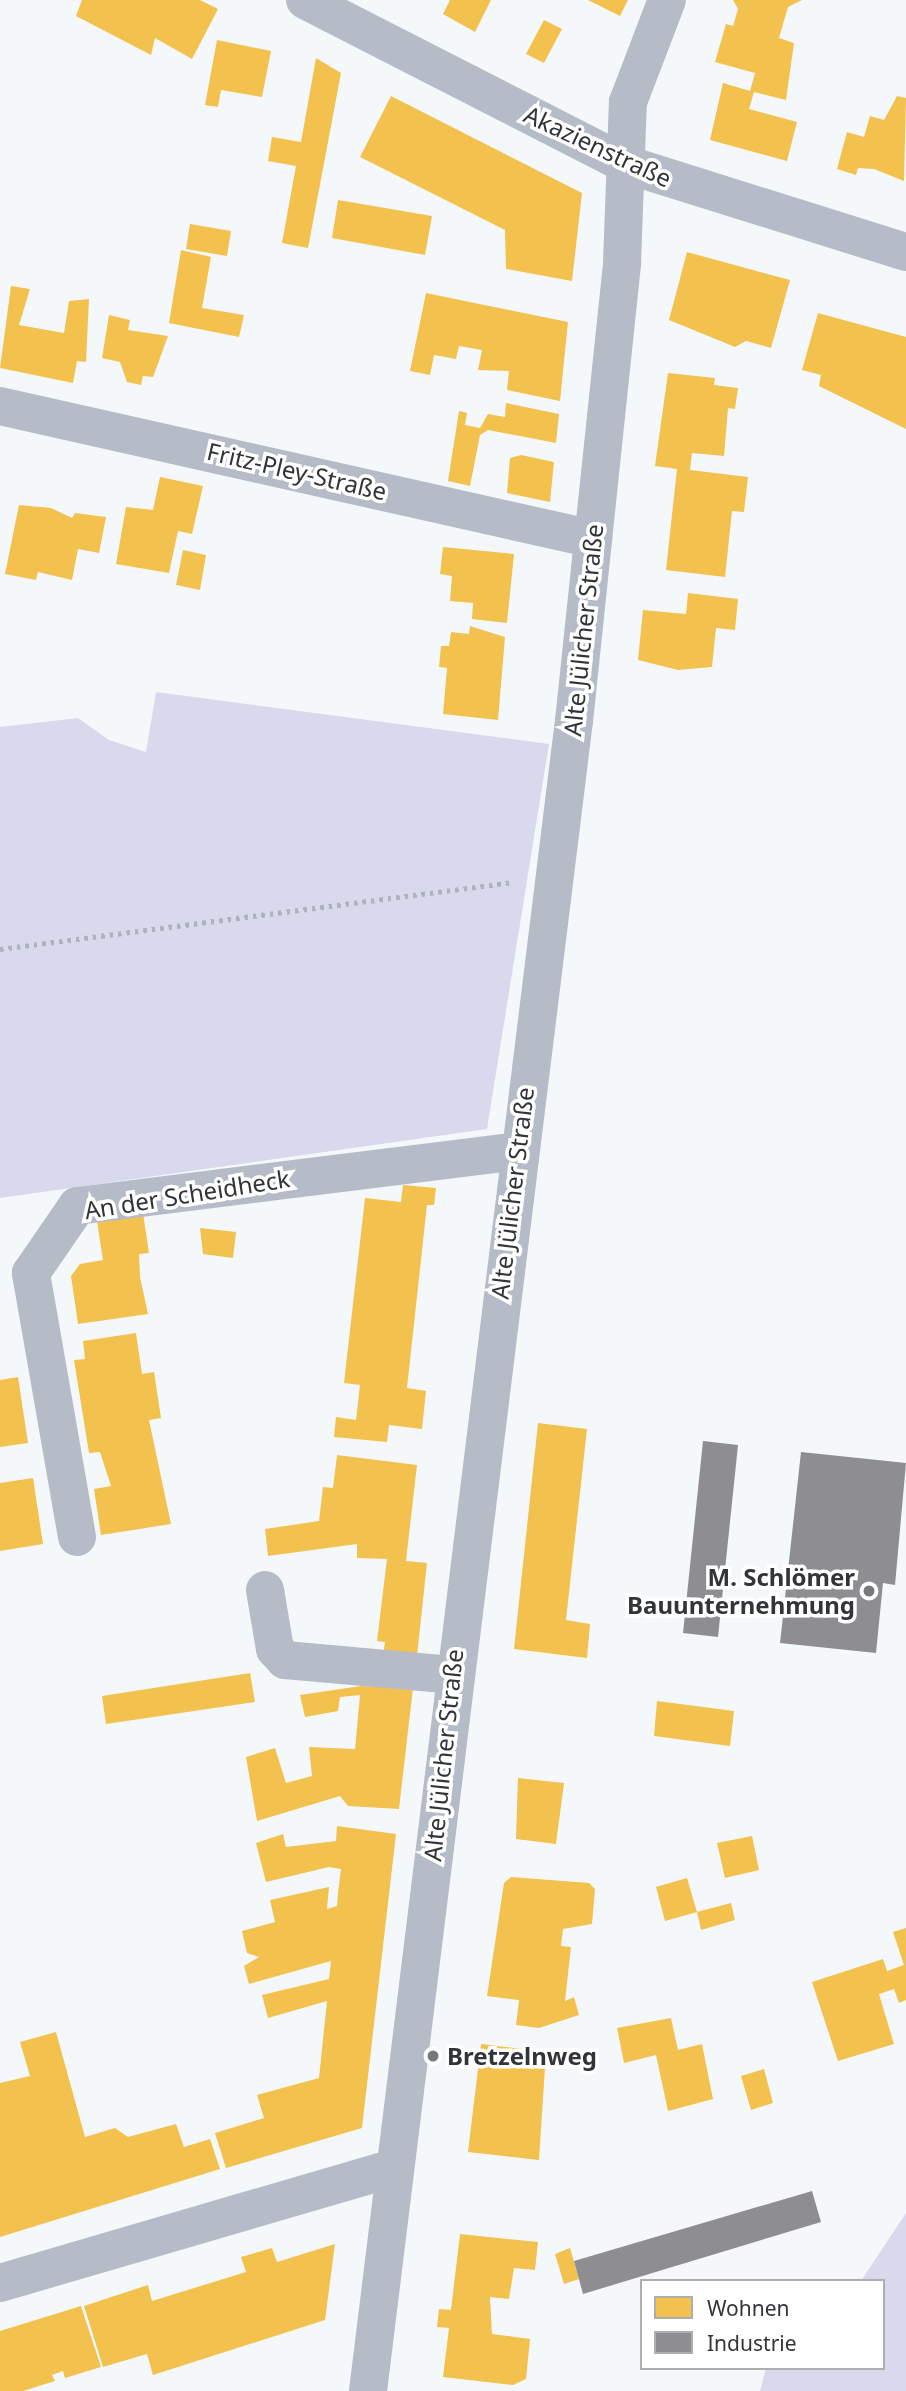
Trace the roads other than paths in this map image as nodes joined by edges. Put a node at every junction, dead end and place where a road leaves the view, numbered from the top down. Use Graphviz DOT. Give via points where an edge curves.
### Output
graph roads {
  1 [pos="305,0"];
  2 [pos="667,0"];
  3 [pos="625,164"];
  4 [pos="906,253"];
  5 [pos="0,406"];
  6 [pos="593,539"];
  7 [pos="517,1151"];
  8 [pos="77,1537"];
  9 [pos="265,1590"];
  10 [pos="452,1675"];
  11 [pos="394,2168"];
  12 [pos="0,2283"];
  13 [pos="368,2391"];
  1 -- 3 [label="street, Akazienstraße"];
  2 -- 3 [label="street, Alte Jülicher Straße" via="635,70"];
  3 -- 4 [label="street, Akazienstraße"];
  3 -- 6 [label="street, Alte Jülicher Straße"];
  5 -- 6 [label="street, Fritz-Pley-Straße"];
  6 -- 7 [label="street, Alte Jülicher Straße" via="556,876"];
  7 -- 8 [label="street, An der Scheidheck" via="77,1206 31,1273"];
  7 -- 10 [label="street, Alte Jülicher Straße"];
  9 -- 10 [label="street" via="275,1649 285,1660"];
  10 -- 11 [label="street, Alte Jülicher Straße"];
  11 -- 12 [label="street"];
  11 -- 13 [label="street, Alte Jülicher Straße"];
}
